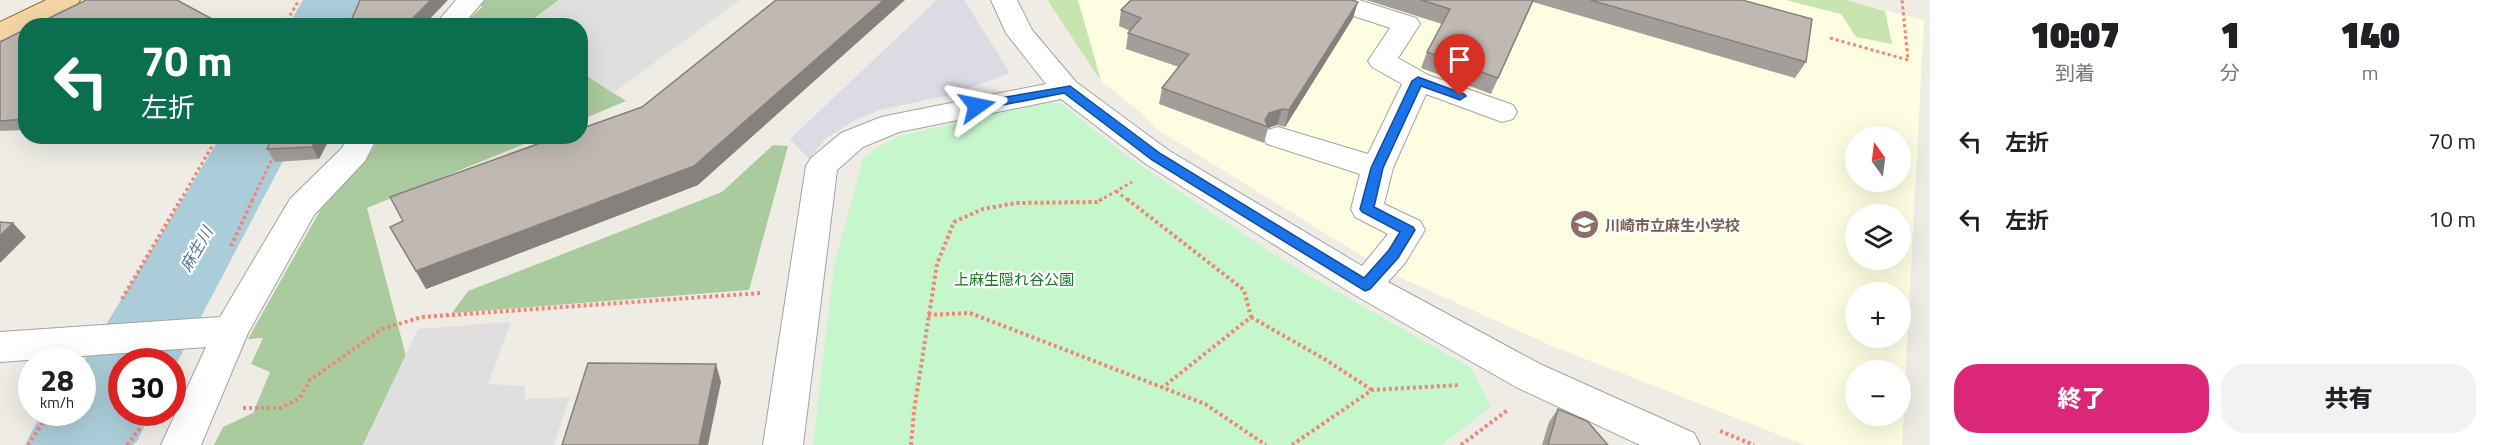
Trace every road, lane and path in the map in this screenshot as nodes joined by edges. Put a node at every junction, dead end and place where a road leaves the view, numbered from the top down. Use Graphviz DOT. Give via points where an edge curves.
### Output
graph roads {
  1 [pos="20,0"];
  2 [pos="67,0"];
  3 [pos="299,0"];
  4 [pos="471,0"];
  5 [pos="1004,0"];
  6 [pos="1902,0"];
  7 [pos="1342,3"];
  8 [pos="0,9"];
  9 [pos="356,10"];
  10 [pos="30,18"];
  11 [pos="289,18"];
  12 [pos="352,18"];
  13 [pos="454,18"];
  14 [pos="18,24"];
  15 [pos="0,33"];
  16 [pos="1830,38"];
  17 [pos="1418,81"];
  18 [pos="1066,89"];
  19 [pos="1502,112"];
  20 [pos="1278,137"];
  21 [pos="214,144"];
  22 [pos="359,144"];
  23 [pos="1167,163"];
  24 [pos="1377,168"];
  25 [pos="1116,191"];
  26 [pos="1365,285"];
  27 [pos="804,290"];
  28 [pos="928,315"];
  29 [pos="1251,317"];
  30 [pos="231,331"];
  31 [pos="110,338"];
  32 [pos="0,348"];
  33 [pos="1530,376"];
  34 [pos="1472,384"];
  35 [pos="1163,387"];
  36 [pos="1372,390"];
  37 [pos="260,406"];
  38 [pos="41,426"];
  39 [pos="28,445"];
  40 [pos="181,445"];
  41 [pos="783,445"];
  42 [pos="911,445"];
  43 [pos="1266,445"];
  44 [pos="1292,445"];
  45 [pos="1461,445"];
  46 [pos="1680,445"];
  1 -- 8 [label="main road"];
  2 -- 10 [label="main road"];
  3 -- 11 [label="path"];
  4 -- 13 [label="street"];
  5 -- 18 [label="street" via="1020,33"];
  6 -- 16 [label="path" via="1908,60"];
  7 -- 17 [label="street" via="1406,24 1382,61"];
  9 -- 12 [label="path"];
  14 -- 15 [label="main road"];
  17 -- 19 [label="street"];
  17 -- 24 [label="street"];
  18 -- 23 [label="street"];
  18 -- 27 [label="street" via="892,124 852,140 822,166"];
  20 -- 24 [label="street"];
  21 -- 31 [label="path"];
  22 -- 30 [label="street" via="354,154 302,207"];
  23 -- 25 [label="path"];
  23 -- 26 [label="street"];
  24 -- 26 [label="street" via="1367,209 1408,230 1394,254"];
  25 -- 28 [label="path" via="1097,202 1016,203 983,208 954,222 937,264"];
  25 -- 29 [label="path" via="1244,290"];
  26 -- 33 [label="street"];
  27 -- 37 [label="path" via="422,317 382,329 310,380 300,398 280,408"];
  27 -- 41 [label="street"];
  28 -- 35 [label="path" via="970,313"];
  28 -- 42 [label="path"];
  29 -- 35 [label="path"];
  29 -- 36 [label="path"];
  30 -- 31 [label="street"];
  30 -- 40 [label="street"];
  31 -- 32 [label="street"];
  33 -- 45 [label="path" via="1515,404"];
  33 -- 46 [label="street"];
  34 -- 36 [label="path"];
  35 -- 43 [label="path" via="1205,404"];
  36 -- 44 [label="path"];
  38 -- 39 [label="path"];
}
